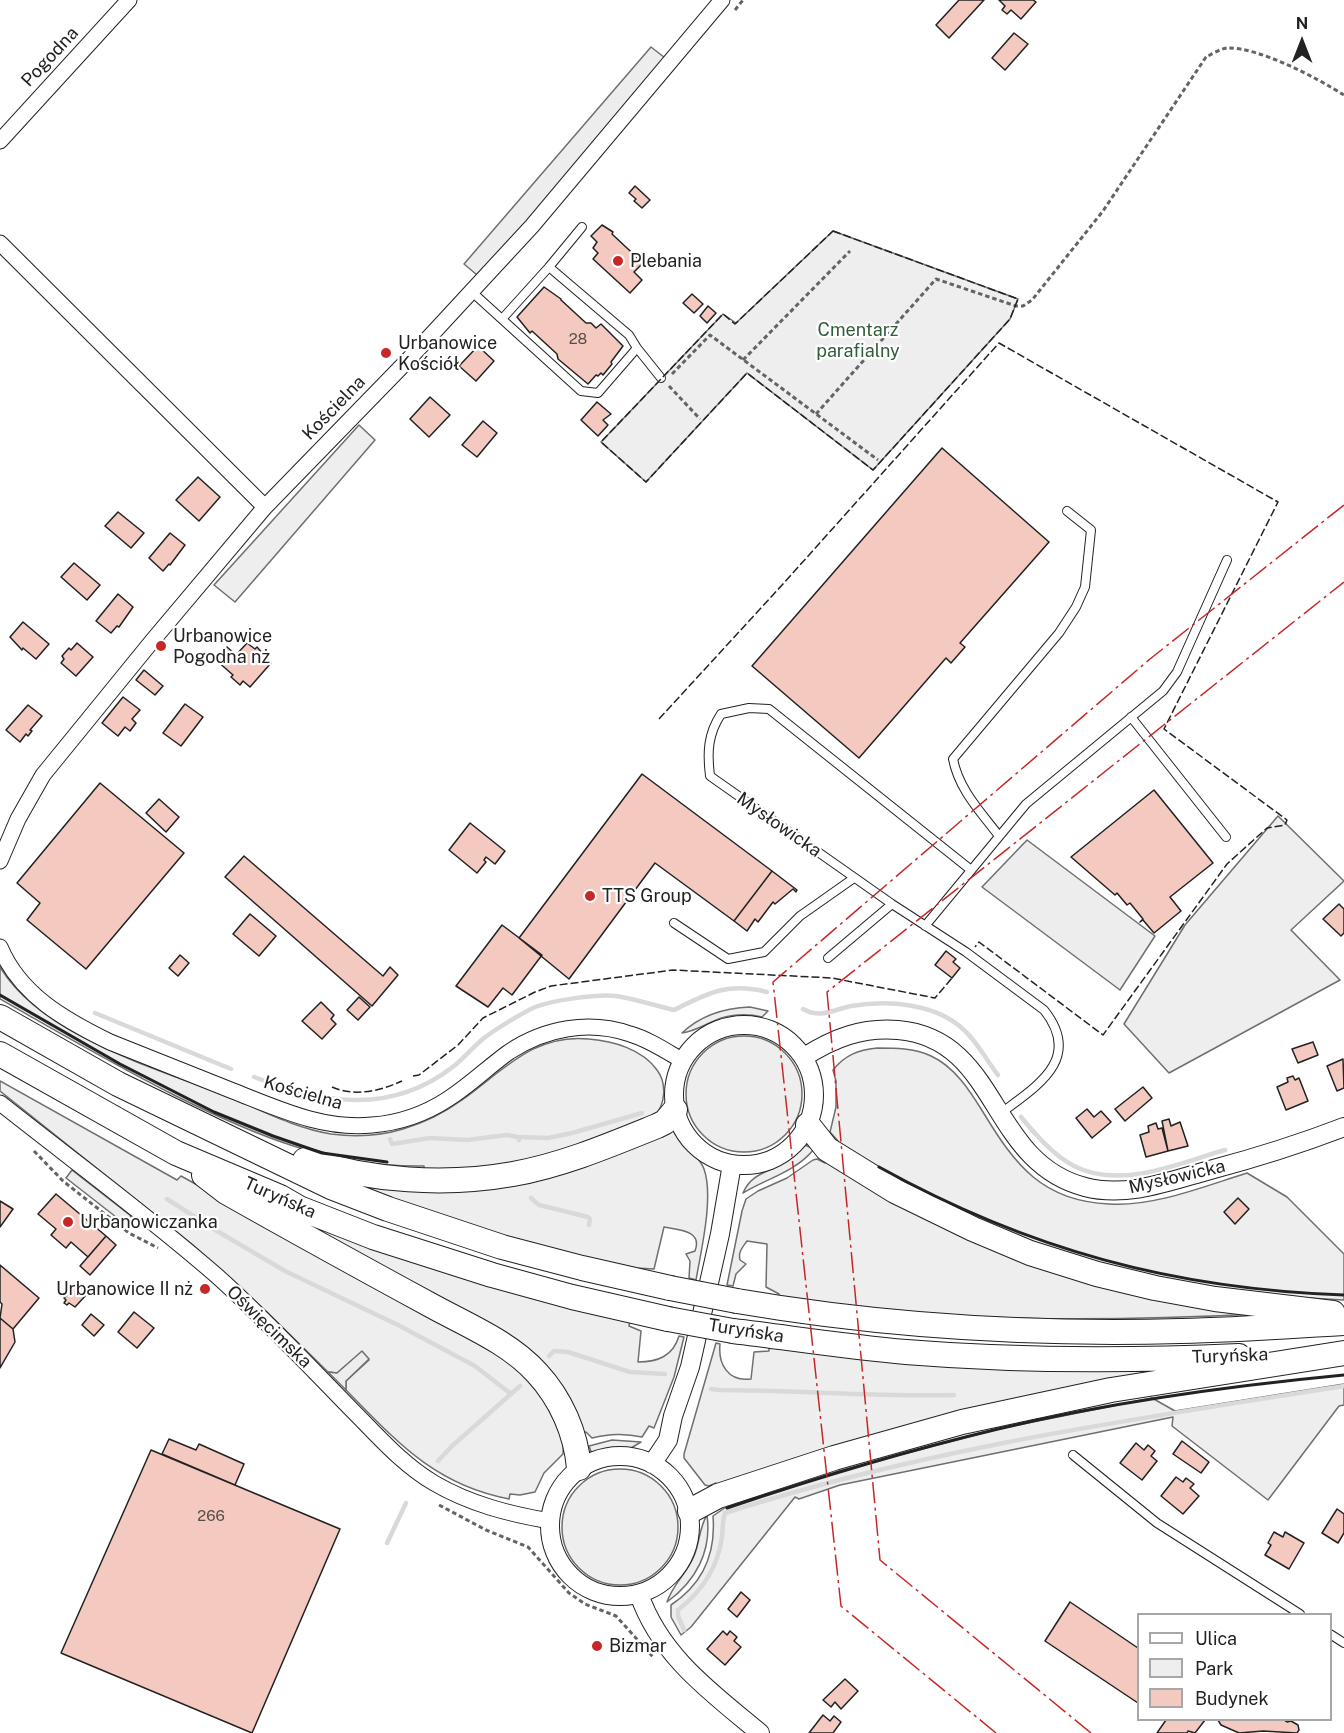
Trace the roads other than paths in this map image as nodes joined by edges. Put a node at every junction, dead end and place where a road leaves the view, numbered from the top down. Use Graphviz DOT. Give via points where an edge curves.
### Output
graph roads {
  1 [pos="129,0"];
  2 [pos="722,0"];
  3 [pos="0,141"];
  4 [pos="582,227"];
  5 [pos="0,243"];
  6 [pos="549,267"];
  7 [pos="472,292"];
  8 [pos="502,319"];
  9 [pos="638,348"];
  10 [pos="662,378"];
  11 [pos="265,507"];
  12 [pos="1066,511"];
  13 [pos="1227,560"];
  14 [pos="1131,717"];
  15 [pos="999,836"];
  16 [pos="1226,837"];
  17 [pos="0,861"];
  18 [pos="971,870"];
  19 [pos="854,878"];
  20 [pos="892,904"];
  21 [pos="674,923"];
  22 [pos="925,926"];
  23 [pos="0,947"];
  24 [pos="828,958"];
  25 [pos="0,1017"];
  26 [pos="0,1054"];
  27 [pos="804,1057"];
  28 [pos="683,1060"];
  29 [pos="0,1103"];
  30 [pos="675,1110"];
  31 [pos="1000,1113"];
  32 [pos="808,1125"];
  33 [pos="1344,1127"];
  34 [pos="224,1135"];
  35 [pos="176,1153"];
  36 [pos="732,1164"];
  37 [pos="1344,1314"];
  38 [pos="1344,1323"];
  39 [pos="1344,1352"];
  40 [pos="1073,1455"];
  41 [pos="652,1464"];
  42 [pos="579,1468"];
  43 [pos="690,1511"];
  44 [pos="550,1521"];
  45 [pos="639,1594"];
  46 [pos="1298,1613"];
  47 [pos="760,1733"];
  1 -- 3 [label="street, Pogodna"];
  2 -- 7 [label="street, Kościelna"];
  4 -- 6 [label="lane"];
  5 -- 11 [label="street"];
  6 -- 8 [label="lane"];
  6 -- 9 [label="lane" via="629,335"];
  7 -- 8 [label="lane"];
  7 -- 11 [label="street, Kościelna"];
  8 -- 9 [label="lane" via="581,391 598,393"];
  9 -- 10 [label="lane"];
  11 -- 17 [label="street, Kościelna" via="43,775"];
  12 -- 15 [label="lane" via="1091,530 1085,587 1076,607 1059,633 953,759 965,792"];
  13 -- 14 [label="lane" via="1176,672 1163,691"];
  14 -- 15 [label="lane" via="1026,804"];
  14 -- 16 [label="lane"];
  15 -- 18 [label="lane"];
  18 -- 19 [label="lane, Mysłowicka" via="769,709 749,708 721,714 710,738 710,776"];
  18 -- 22 [label="lane"];
  19 -- 20 [label="lane, Mysłowicka"];
  19 -- 21 [label="lane" via="800,916 764,952 728,959"];
  20 -- 22 [label="lane, Mysłowicka"];
  20 -- 24 [label="lane"];
  22 -- 31 [label="lane, Mysłowicka" via="1044,1010 1056,1028 1055,1063 1042,1081"];
  23 -- 28 [label="street, Kościelna" via="27,990 90,1033 298,1116 333,1124 375,1125 418,1115 450,1098 516,1048 563,1029 596,1027 628,1033"];
  25 -- 34 [label="highway" via="118,1084"];
  26 -- 35 [label="highway"];
  27 -- 28 [label="street" via="777,1033 742,1024 708,1035"];
  27 -- 31 [label="street, Mysłowicka" via="825,1043 854,1032 879,1028 910,1031 957,1054"];
  27 -- 32 [label="street" via="815,1090"];
  28 -- 30 [label="street" via="676,1076"];
  29 -- 44 [label="street, Oświęcimska" via="217,1277 415,1470 465,1500"];
  30 -- 34 [label="highway" via="657,1126 571,1159 513,1174 464,1178 417,1180 333,1169"];
  30 -- 36 [label="street" via="685,1133 702,1151"];
  31 -- 33 [label="street, Mysłowicka" via="1019,1144 1044,1169 1079,1186 1109,1191 1168,1182 1249,1160"];
  32 -- 36 [label="street" via="785,1153 751,1165"];
  32 -- 37 [label="highway" via="827,1149 895,1191 1030,1253 1155,1288"];
  34 -- 38 [label="highway, Turyńska, bridge" via="388,1209 502,1247 670,1288 796,1311 1014,1330 1181,1331"];
  35 -- 39 [label="highway, Turyńska, bridge" via="373,1237 572,1297 733,1331 897,1351 1035,1359 1134,1360"];
  35 -- 42 [label="highway" via="226,1192 519,1356 538,1373 565,1415 576,1441"];
  36 -- 41 [label="street" via="690,1367 668,1440"];
  39 -- 43 [label="highway" via="1112,1390 962,1422 834,1458 718,1496"];
  40 -- 46 [label="lane" via="1157,1522"];
  41 -- 42 [label="street" via="612,1455"];
  41 -- 43 [label="street" via="679,1486"];
  42 -- 44 [label="street" via="557,1497"];
  43 -- 45 [label="street" via="690,1539 678,1564 669,1577"];
  44 -- 45 [label="street" via="554,1550 572,1576 600,1593"];
  45 -- 47 [label="street" via="650,1622 669,1650 695,1679"];
}
